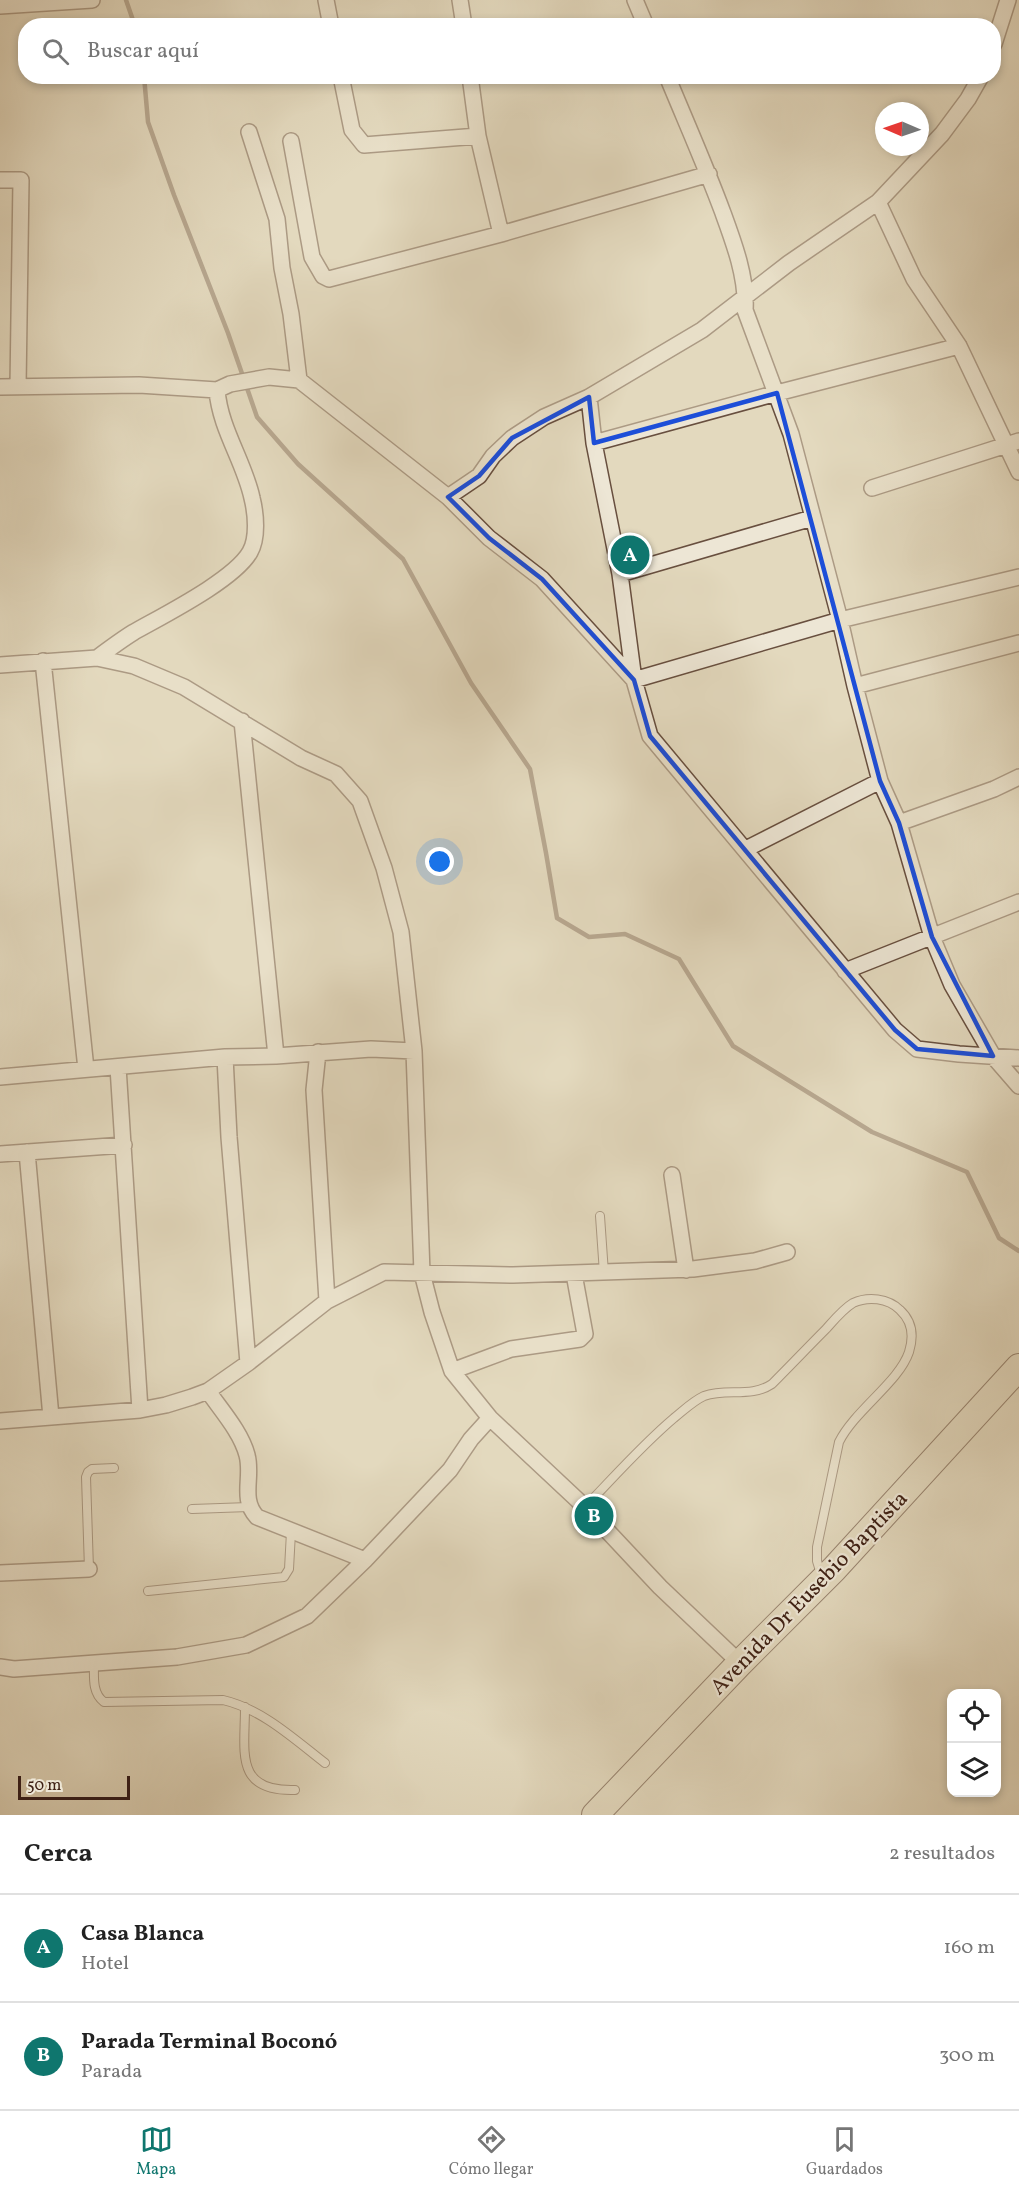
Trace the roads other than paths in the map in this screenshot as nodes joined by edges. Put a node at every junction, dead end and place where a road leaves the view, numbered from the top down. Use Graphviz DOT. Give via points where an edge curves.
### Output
graph roads {
  1 [pos="92,0"];
  2 [pos="326,0"];
  3 [pos="460,0"];
  4 [pos="635,0"];
  5 [pos="1004,2"];
  6 [pos="0,6"];
  7 [pos="329,18"];
  8 [pos="463,18"];
  9 [pos="643,18"];
  10 [pos="1000,18"];
  11 [pos="343,84"];
  12 [pos="471,84"];
  13 [pos="670,84"];
  14 [pos="976,84"];
  15 [pos="249,132"];
  16 [pos="478,136"];
  17 [pos="291,141"];
  18 [pos="709,174"];
  19 [pos="0,180"];
  20 [pos="878,202"];
  21 [pos="307,228"];
  22 [pos="501,234"];
  23 [pos="280,236"];
  24 [pos="746,295"];
  25 [pos="959,346"];
  26 [pos="299,380"];
  27 [pos="0,387"];
  28 [pos="18,387"];
  29 [pos="223,387"];
  30 [pos="777,393"];
  31 [pos="589,397"];
  32 [pos="594,443"];
  33 [pos="1012,443"];
  34 [pos="1019,472"];
  35 [pos="872,488"];
  36 [pos="448,497"];
  37 [pos="812,518"];
  38 [pos="620,574"];
  39 [pos="1019,576"];
  40 [pos="840,620"];
  41 [pos="1019,643"];
  42 [pos="97,658"];
  43 [pos="43,661"];
  44 [pos="0,664"];
  45 [pos="634,680"];
  46 [pos="855,686"];
  47 [pos="242,721"];
  48 [pos="1019,777"];
  49 [pos="880,781"];
  50 [pos="899,823"];
  51 [pos="746,849"];
  52 [pos="1019,902"];
  53 [pos="932,937"];
  54 [pos="846,971"];
  55 [pos="318,1052"];
  56 [pos="414,1052"];
  57 [pos="276,1056"];
  58 [pos="993,1056"];
  59 [pos="225,1057"];
  60 [pos="1019,1058"];
  61 [pos="118,1067"];
  62 [pos="86,1069"];
  63 [pos="0,1077"];
  64 [pos="1019,1086"];
  65 [pos="124,1145"];
  66 [pos="27,1152"];
  67 [pos="0,1154"];
  68 [pos="672,1175"];
  69 [pos="600,1216"];
  70 [pos="787,1252"];
  71 [pos="686,1270"];
  72 [pos="422,1273"];
  73 [pos="604,1273"];
  74 [pos="574,1274"];
  75 [pos="327,1301"];
  76 [pos="248,1363"];
  77 [pos="1019,1367"];
  78 [pos="452,1371"];
  79 [pos="208,1390"];
  80 [pos="140,1410"];
  81 [pos="51,1417"];
  82 [pos="490,1418"];
  83 [pos="0,1421"];
  84 [pos="114,1468"];
  85 [pos="249,1507"];
  86 [pos="585,1507"];
  87 [pos="192,1509"];
  88 [pos="291,1532"];
  89 [pos="365,1560"];
  90 [pos="89,1569"];
  91 [pos="0,1574"];
  92 [pos="823,1580"];
  93 [pos="148,1591"];
  94 [pos="740,1663"];
  95 [pos="94,1664"];
  96 [pos="0,1667"];
  97 [pos="245,1707"];
  98 [pos="325,1763"];
  99 [pos="295,1790"];
  100 [pos="595,1815"];
  1 -- 6 [label="street"];
  2 -- 7 [label="street"];
  3 -- 8 [label="street"];
  4 -- 9 [label="street"];
  5 -- 10 [label="street"];
  11 -- 16 [label="street" via="352,130 364,145"];
  12 -- 16 [label="street"];
  13 -- 18 [label="street"];
  14 -- 20 [label="street" via="942,134"];
  15 -- 23 [label="street"];
  16 -- 22 [label="street"];
  17 -- 21 [label="street"];
  18 -- 22 [label="street"];
  18 -- 24 [label="street" via="734,244"];
  19 -- 28 [label="street" via="21,180"];
  20 -- 24 [label="street"];
  20 -- 25 [label="street" via="914,279"];
  21 -- 22 [label="street" via="312,257 322,276 329,279"];
  21 -- 23 [label="street"];
  23 -- 26 [label="street"];
  24 -- 30 [label="street" via="745,310"];
  24 -- 31 [label="street" via="702,330"];
  25 -- 30 [label="street"];
  25 -- 33 [label="street"];
  26 -- 29 [label="street" via="262,379"];
  26 -- 36 [label="street"];
  27 -- 28 [label="street"];
  28 -- 29 [label="street"];
  29 -- 42 [label="street" via="219,410 252,498 255,530 250,552 231,573"];
  30 -- 32 [label="street"];
  30 -- 37 [label="street"];
  31 -- 32 [label="street"];
  31 -- 36 [label="street" via="544,417 512,438 479,476"];
  32 -- 38 [label="street"];
  33 -- 34 [label="street"];
  33 -- 35 [label="street"];
  36 -- 45 [label="street" via="489,538 542,579"];
  37 -- 38 [label="street"];
  37 -- 40 [label="street"];
  38 -- 45 [label="street"];
  39 -- 40 [label="street"];
  40 -- 45 [label="street"];
  40 -- 46 [label="street"];
  41 -- 46 [label="street"];
  42 -- 43 [label="street"];
  42 -- 47 [label="street" via="134,666 184,687"];
  43 -- 44 [label="street"];
  43 -- 62 [label="street"];
  45 -- 51 [label="street" via="650,736"];
  46 -- 49 [label="street"];
  47 -- 56 [label="street" via="301,758 336,774 360,801 401,932"];
  47 -- 57 [label="street"];
  48 -- 50 [label="street"];
  49 -- 50 [label="street"];
  49 -- 51 [label="street"];
  50 -- 53 [label="street"];
  51 -- 54 [label="street"];
  52 -- 53 [label="street"];
  53 -- 54 [label="street"];
  53 -- 58 [label="street" via="952,985"];
  54 -- 58 [label="street" via="916,1049"];
  55 -- 56 [label="street"];
  55 -- 57 [label="street"];
  55 -- 75 [label="street" via="314,1090"];
  56 -- 72 [label="street"];
  57 -- 59 [label="street"];
  58 -- 60 [label="street"];
  58 -- 64 [label="street"];
  59 -- 61 [label="street"];
  59 -- 76 [label="street"];
  61 -- 62 [label="street"];
  61 -- 65 [label="street"];
  62 -- 63 [label="street"];
  65 -- 66 [label="street"];
  65 -- 80 [label="street"];
  66 -- 67 [label="street"];
  66 -- 81 [label="street"];
  68 -- 71 [label="street"];
  69 -- 73 [label="lane"];
  70 -- 71 [label="street" via="755,1261"];
  71 -- 73 [label="street"];
  72 -- 74 [label="street"];
  72 -- 75 [label="street" via="384,1272"];
  72 -- 78 [label="street"];
  73 -- 74 [label="street"];
  74 -- 78 [label="street" via="585,1334 580,1339 511,1349"];
  75 -- 76 [label="street"];
  76 -- 79 [label="street"];
  77 -- 92 [label="main road, Avenida Dr Eusebio Baptista"];
  78 -- 82 [label="street"];
  79 -- 80 [label="street"];
  79 -- 85 [label="street" via="247,1453"];
  80 -- 81 [label="street"];
  81 -- 83 [label="street"];
  82 -- 86 [label="street"];
  82 -- 89 [label="street" via="450,1470"];
  84 -- 90 [label="lane" via="92,1469 86,1477"];
  85 -- 87 [label="lane"];
  85 -- 88 [label="street" via="262,1521"];
  86 -- 92 [label="lane" via="652,1437 688,1406 713,1394 765,1389 848,1307 866,1299 882,1300 896,1306 906,1317 911,1345 899,1369 839,1442 817,1547"];
  86 -- 94 [label="street" via="660,1587"];
  88 -- 89 [label="street"];
  88 -- 93 [label="lane" via="289,1569 284,1578"];
  89 -- 95 [label="street" via="307,1616 246,1645 177,1658"];
  90 -- 91 [label="street"];
  92 -- 94 [label="main road, Avenida Dr Eusebio Baptista"];
  94 -- 100 [label="main road, Avenida Dr Eusebio Baptista"];
  95 -- 96 [label="street" via="14,1670"];
  95 -- 97 [label="lane" via="95,1690 104,1702 223,1700"];
  97 -- 98 [label="lane"];
  97 -- 99 [label="lane" via="245,1752 250,1774 260,1785"];
}
